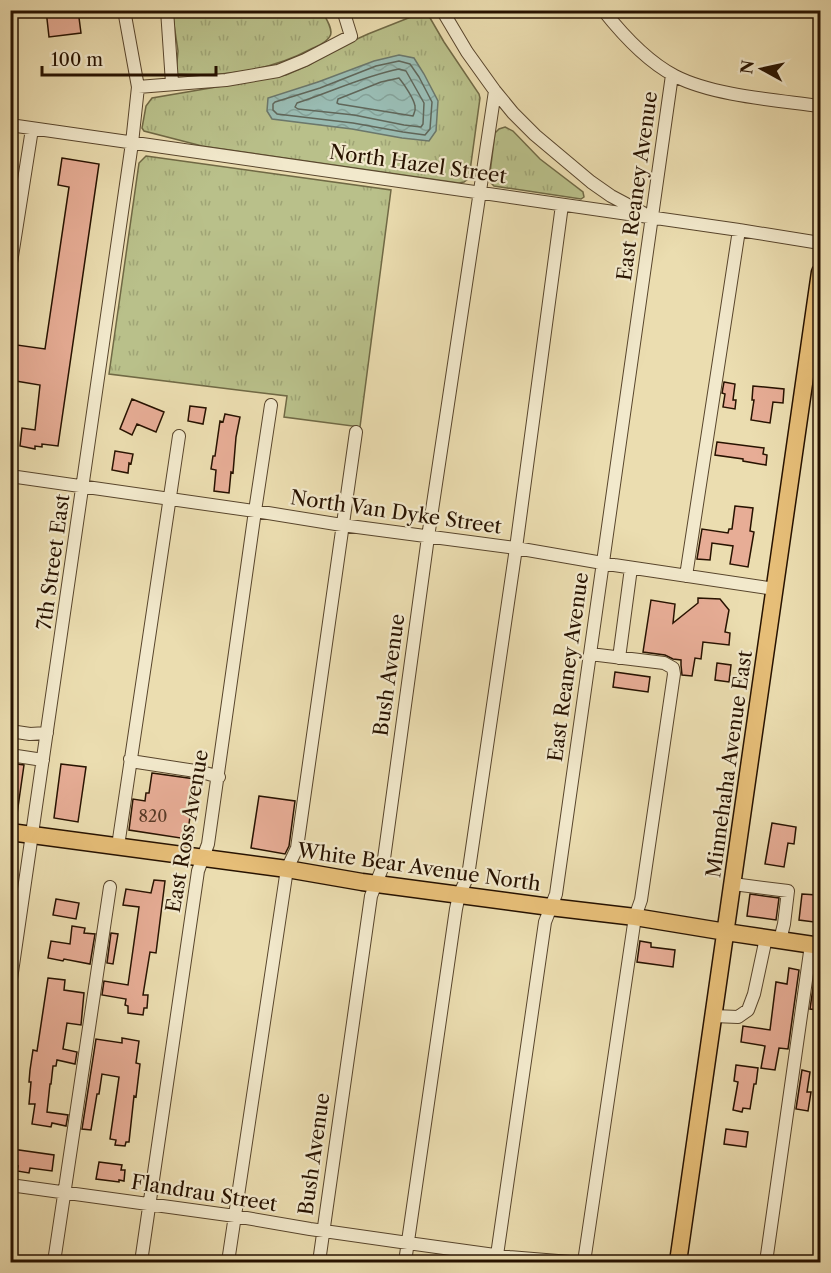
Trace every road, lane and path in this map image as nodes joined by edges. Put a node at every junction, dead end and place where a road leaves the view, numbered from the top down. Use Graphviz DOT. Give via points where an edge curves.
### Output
graph roads {
  1 [pos="124,10"];
  2 [pos="167,10"];
  3 [pos="343,10"];
  4 [pos="442,10"];
  5 [pos="603,10"];
  6 [pos="672,75"];
  7 [pos="172,83"];
  8 [pos="138,87"];
  9 [pos="495,91"];
  10 [pos="820,106"];
  11 [pos="10,126"];
  12 [pos="32,129"];
  13 [pos="132,143"];
  14 [pos="480,193"];
  15 [pos="562,205"];
  16 [pos="652,218"];
  17 [pos="739,230"];
  18 [pos="820,243"];
  19 [pos="10,269"];
  20 [pos="820,272"];
  21 [pos="271,405"];
  22 [pos="356,432"];
  23 [pos="179,436"];
  24 [pos="10,476"];
  25 [pos="83,487"];
  26 [pos="169,499"];
  27 [pos="255,511"];
  28 [pos="342,525"];
  29 [pos="428,537"];
  30 [pos="516,548"];
  31 [pos="603,563"];
  32 [pos="631,568"];
  33 [pos="686,576"];
  34 [pos="775,589"];
  35 [pos="590,654"];
  36 [pos="619,658"];
  37 [pos="10,731"];
  38 [pos="47,733"];
  39 [pos="10,755"];
  40 [pos="130,759"];
  41 [pos="43,760"];
  42 [pos="219,777"];
  43 [pos="10,832"];
  44 [pos="32,835"];
  45 [pos="118,846"];
  46 [pos="203,858"];
  47 [pos="287,869"];
  48 [pos="376,883"];
  49 [pos="733,884"];
  50 [pos="110,887"];
  51 [pos="459,895"];
  52 [pos="550,907"];
  53 [pos="635,916"];
  54 [pos="726,932"];
  55 [pos="773,939"];
  56 [pos="816,945"];
  57 [pos="10,986"];
  58 [pos="714,1016"];
  59 [pos="10,1185"];
  60 [pos="64,1192"];
  61 [pos="150,1204"];
  62 [pos="235,1216"];
  63 [pos="323,1231"];
  64 [pos="408,1243"];
  65 [pos="496,1259"];
  66 [pos="54,1263"];
  67 [pos="141,1263"];
  68 [pos="228,1263"];
  69 [pos="319,1263"];
  70 [pos="405,1263"];
  71 [pos="570,1263"];
  72 [pos="584,1263"];
  73 [pos="678,1263"];
  74 [pos="766,1263"];
  1 -- 8 [label="street, 7th Street East"];
  2 -- 7 [label="street"];
  3 -- 7 [label="street" via="351,36 305,60 278,71 226,80"];
  4 -- 9 [label="street"];
  5 -- 6 [label="street" via="628,40"];
  6 -- 10 [label="street" via="738,94"];
  6 -- 16 [label="street, East Reaney Avenue"];
  7 -- 8 [label="street"];
  8 -- 13 [label="street, 7th Street East"];
  9 -- 14 [label="street, Bush Avenue"];
  9 -- 16 [label="street" via="527,128 591,182"];
  11 -- 12 [label="street, North Hazel Street"];
  12 -- 13 [label="street, North Hazel Street"];
  12 -- 19 [label="street"];
  13 -- 14 [label="street, North Hazel Street"];
  13 -- 25 [label="street, 7th Street East"];
  14 -- 15 [label="street, North Hazel Street"];
  14 -- 29 [label="street, Bush Avenue"];
  15 -- 16 [label="street, North Hazel Street"];
  15 -- 30 [label="street"];
  16 -- 17 [label="street, North Hazel Street"];
  16 -- 31 [label="street, East Reaney Avenue"];
  17 -- 18 [label="street, North Hazel Street"];
  17 -- 33 [label="street"];
  20 -- 34 [label="main road, Minnehaha Avenue East"];
  21 -- 27 [label="street, East Ross Avenue"];
  22 -- 28 [label="street"];
  23 -- 26 [label="street"];
  24 -- 25 [label="street, North Van Dyke Street"];
  25 -- 26 [label="street, North Van Dyke Street"];
  25 -- 38 [label="street, 7th Street East"];
  26 -- 27 [label="street, North Van Dyke Street"];
  26 -- 40 [label="street"];
  27 -- 28 [label="street, North Van Dyke Street"];
  27 -- 42 [label="street, East Ross Avenue"];
  28 -- 29 [label="street, North Van Dyke Street"];
  28 -- 47 [label="street" via="297,848"];
  29 -- 30 [label="street, North Van Dyke Street"];
  29 -- 48 [label="street, Bush Avenue" via="383,866"];
  30 -- 31 [label="street, North Van Dyke Street"];
  30 -- 51 [label="street" via="468,876"];
  31 -- 32 [label="street, North Van Dyke Street"];
  31 -- 35 [label="street, East Reaney Avenue"];
  32 -- 33 [label="street, North Van Dyke Street"];
  32 -- 36 [label="street"];
  33 -- 34 [label="street, North Van Dyke Street"];
  34 -- 49 [label="main road, Minnehaha Avenue East"];
  35 -- 36 [label="street"];
  35 -- 52 [label="street, East Reaney Avenue" via="556,891"];
  36 -- 53 [label="street" via="664,663 673,668 674,674 641,900"];
  37 -- 38 [label="street"];
  38 -- 41 [label="street, 7th Street East"];
  39 -- 41 [label="street"];
  40 -- 42 [label="street"];
  40 -- 45 [label="street"];
  41 -- 44 [label="street, 7th Street East"];
  42 -- 46 [label="street, East Ross Avenue"];
  43 -- 44 [label="main road, White Bear Avenue North"];
  44 -- 45 [label="main road, White Bear Avenue North"];
  44 -- 57 [label="street, 7th Street East"];
  45 -- 46 [label="main road, White Bear Avenue North"];
  46 -- 47 [label="main road, White Bear Avenue North"];
  46 -- 61 [label="street, East Ross Avenue"];
  47 -- 48 [label="main road, White Bear Avenue North"];
  47 -- 62 [label="street"];
  48 -- 51 [label="main road, White Bear Avenue North"];
  48 -- 63 [label="street, Bush Avenue"];
  49 -- 54 [label="main road, Minnehaha Avenue East"];
  49 -- 55 [label="street" via="788,891 784,924"];
  50 -- 60 [label="street"];
  51 -- 52 [label="main road, White Bear Avenue North"];
  51 -- 64 [label="street"];
  52 -- 53 [label="main road, White Bear Avenue North"];
  52 -- 65 [label="street, East Reaney Avenue"];
  53 -- 54 [label="main road, White Bear Avenue North"];
  53 -- 72 [label="street"];
  54 -- 55 [label="main road, White Bear Avenue North"];
  54 -- 58 [label="main road, Minnehaha Avenue East"];
  55 -- 56 [label="main road, White Bear Avenue North"];
  55 -- 58 [label="street" via="748,1010 738,1017"];
  56 -- 74 [label="street"];
  58 -- 73 [label="main road, Minnehaha Avenue East"];
  59 -- 60 [label="street, Flandrau Street"];
  60 -- 61 [label="street, Flandrau Street"];
  60 -- 66 [label="street"];
  61 -- 62 [label="street, Flandrau Street"];
  61 -- 67 [label="street, East Ross Avenue"];
  62 -- 63 [label="street, Flandrau Street"];
  62 -- 68 [label="street"];
  63 -- 64 [label="street, Flandrau Street"];
  63 -- 69 [label="street, Bush Avenue"];
  64 -- 65 [label="street, Flandrau Street"];
  64 -- 70 [label="street"];
  65 -- 71 [label="street, Flandrau Street"];
}
